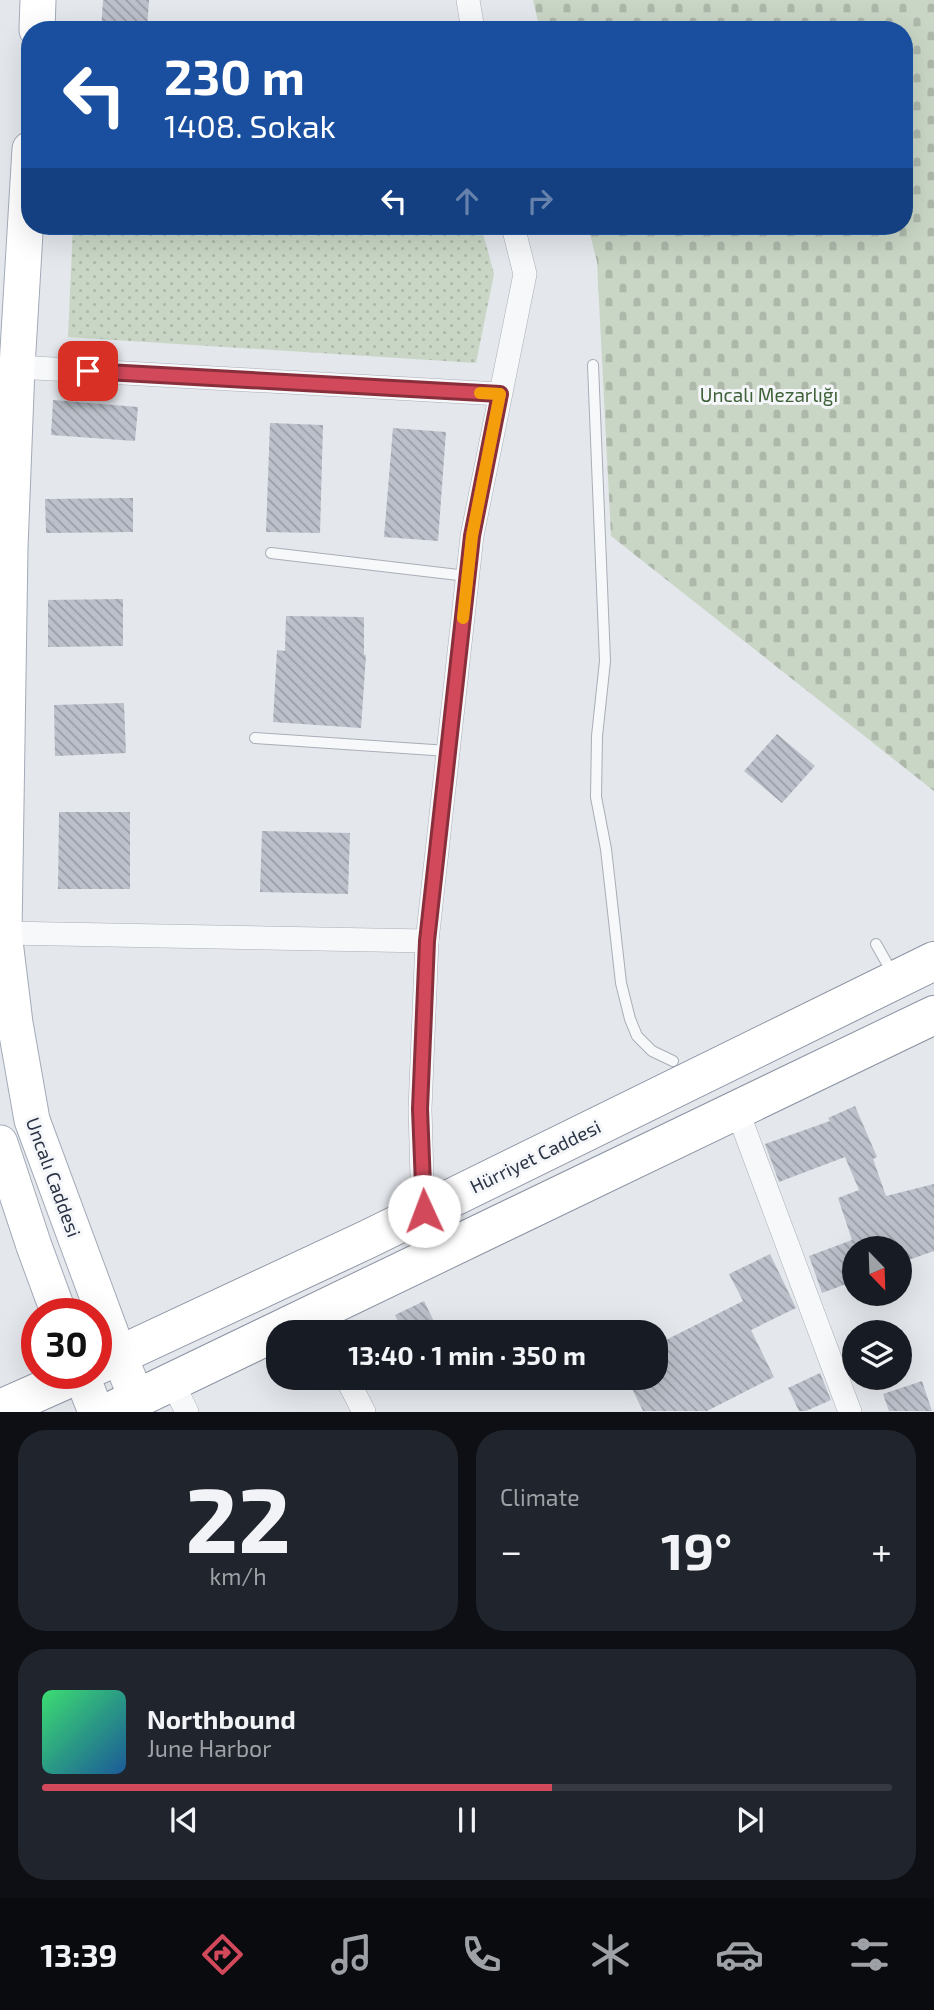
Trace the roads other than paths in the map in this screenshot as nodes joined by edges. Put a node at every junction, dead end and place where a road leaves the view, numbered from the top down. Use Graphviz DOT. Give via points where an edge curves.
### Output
graph roads {
  1 [pos="38,0"];
  2 [pos="468,0"];
  3 [pos="37,21"];
  4 [pos="472,21"];
  5 [pos="25,235"];
  6 [pos="515,235"];
  7 [pos="593,365"];
  8 [pos="17,368"];
  9 [pos="500,394"];
  10 [pos="271,553"];
  11 [pos="467,576"];
  12 [pos="255,738"];
  13 [pos="448,751"];
  14 [pos="4,933"];
  15 [pos="427,941"];
  16 [pos="876,944"];
  17 [pos="934,961"];
  18 [pos="896,980"];
  19 [pos="934,1015"];
  20 [pos="673,1061"];
  21 [pos="737,1110"];
  22 [pos="0,1143"];
  23 [pos="424,1211"];
  24 [pos="53,1298"];
  25 [pos="88,1298"];
  26 [pos="322,1320"];
  27 [pos="266,1350"];
  28 [pos="112,1358"];
  29 [pos="112,1372"];
  30 [pos="46,1389"];
  31 [pos="86,1389"];
  32 [pos="352,1390"];
  33 [pos="179,1397"];
  34 [pos="123,1405"];
  35 [pos="0,1409"];
  36 [pos="96,1412"];
  37 [pos="364,1412"];
  38 [pos="850,1412"];
  1 -- 3 [label="main road"];
  2 -- 4 [label="street"];
  5 -- 8 [label="main road, Uncalı Caddesi"];
  6 -- 9 [label="street" via="525,274"];
  7 -- 20 [label="lane" via="605,661 596,797 630,1019 637,1037"];
  8 -- 9 [label="street"];
  8 -- 14 [label="main road, Uncalı Caddesi"];
  9 -- 11 [label="street"];
  10 -- 11 [label="lane"];
  11 -- 13 [label="street"];
  12 -- 13 [label="lane"];
  13 -- 15 [label="street"];
  14 -- 15 [label="street"];
  14 -- 25 [label="main road, Uncalı Caddesi" via="32,1120"];
  15 -- 23 [label="street" via="420,1109"];
  16 -- 18 [label="lane"];
  17 -- 18 [label="highway, Hürriyet Caddesi"];
  18 -- 23 [label="highway, Hürriyet Caddesi"];
  19 -- 21 [label="highway"];
  21 -- 26 [label="highway"];
  21 -- 38 [label="street"];
  22 -- 24 [label="main road, Uncalı Caddesi"];
  23 -- 28 [label="highway, Hürriyet Caddesi"];
  27 -- 33 [label="highway"];
  29 -- 34 [label="main road, Uncalı Caddesi"];
  30 -- 35 [label="highway"];
  31 -- 36 [label="main road"];
  32 -- 37 [label="street"];
  33 -- 34 [label="highway"];
}
